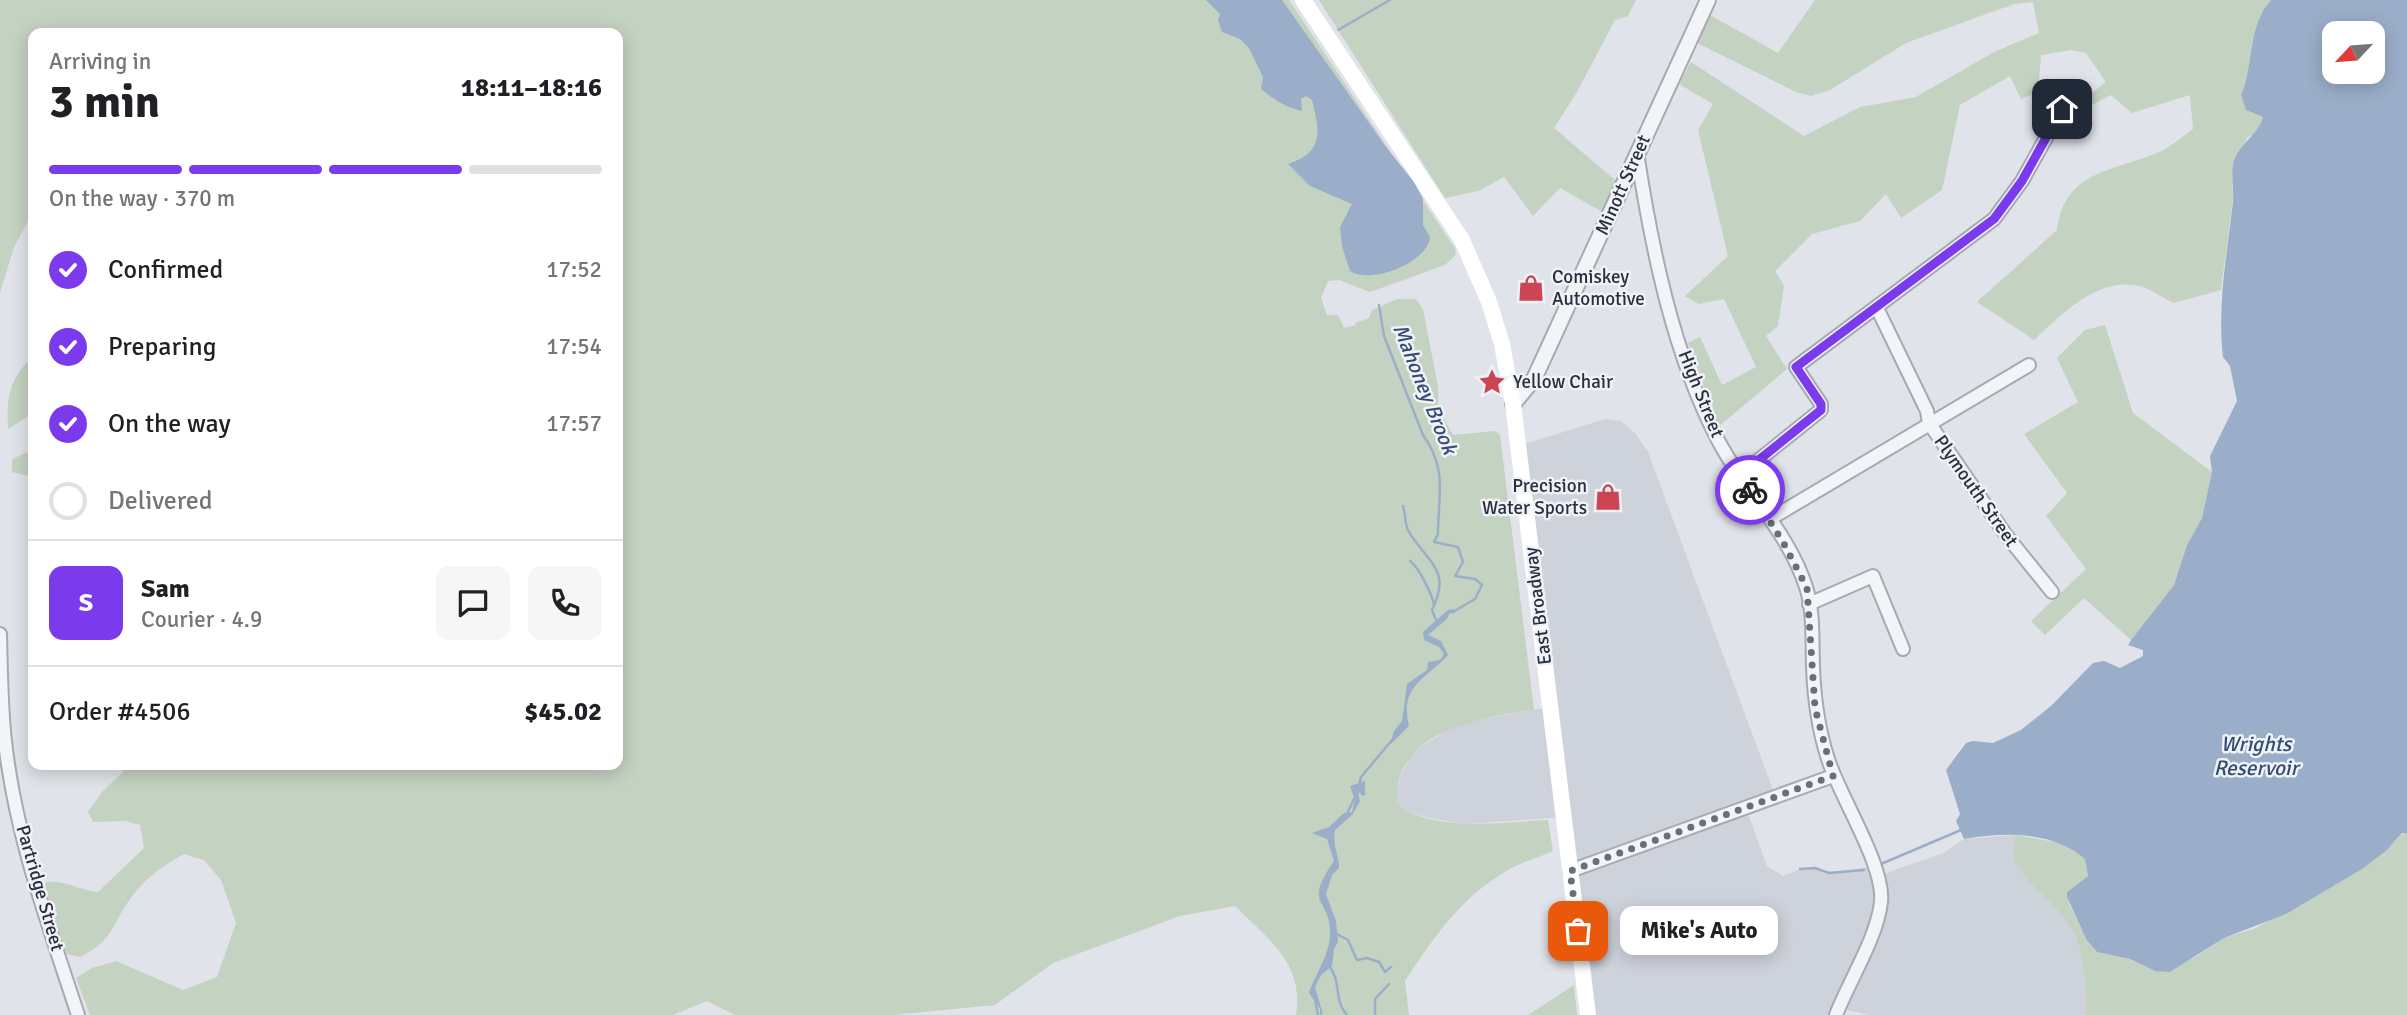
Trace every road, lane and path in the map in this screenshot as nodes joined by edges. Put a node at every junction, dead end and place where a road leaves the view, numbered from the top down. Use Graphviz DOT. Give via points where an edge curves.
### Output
graph roads {
  1 [pos="1303,0"];
  2 [pos="1707,0"];
  3 [pos="2062,109"];
  4 [pos="1637,153"];
  5 [pos="1877,308"];
  6 [pos="2029,365"];
  7 [pos="1513,404"];
  8 [pos="1928,423"];
  9 [pos="1740,475"];
  10 [pos="1770,519"];
  11 [pos="2052,592"];
  12 [pos="1809,604"];
  13 [pos="0,634"];
  14 [pos="1903,649"];
  15 [pos="1833,776"];
  16 [pos="1570,871"];
  17 [pos="78,1015"];
  18 [pos="1588,1015"];
  19 [pos="1836,1015"];
  1 -- 7 [label="main road, East Broadway" via="1462,240 1489,302"];
  2 -- 4 [label="street, Minott Street"];
  3 -- 5 [label="street" via="2022,181 1994,219"];
  4 -- 7 [label="street, Minott Street" via="1534,379"];
  4 -- 9 [label="street, High Street" via="1653,244 1685,358 1707,416"];
  5 -- 8 [label="street, Plymouth Street" via="1927,411"];
  5 -- 9 [label="street" via="1796,367 1821,410"];
  6 -- 8 [label="street"];
  7 -- 16 [label="main road, East Broadway"];
  8 -- 10 [label="street"];
  8 -- 11 [label="street, Plymouth Street" via="2006,536"];
  9 -- 10 [label="street, High Street"];
  10 -- 12 [label="street, High Street" via="1798,567"];
  12 -- 14 [label="street" via="1873,576"];
  12 -- 15 [label="street, High Street" via="1815,708"];
  13 -- 17 [label="street, Partridge Street" via="12,786 26,849"];
  15 -- 16 [label="street"];
  15 -- 19 [label="street, High Street" via="1875,866 1881,900"];
  16 -- 18 [label="main road, East Broadway"];
}
